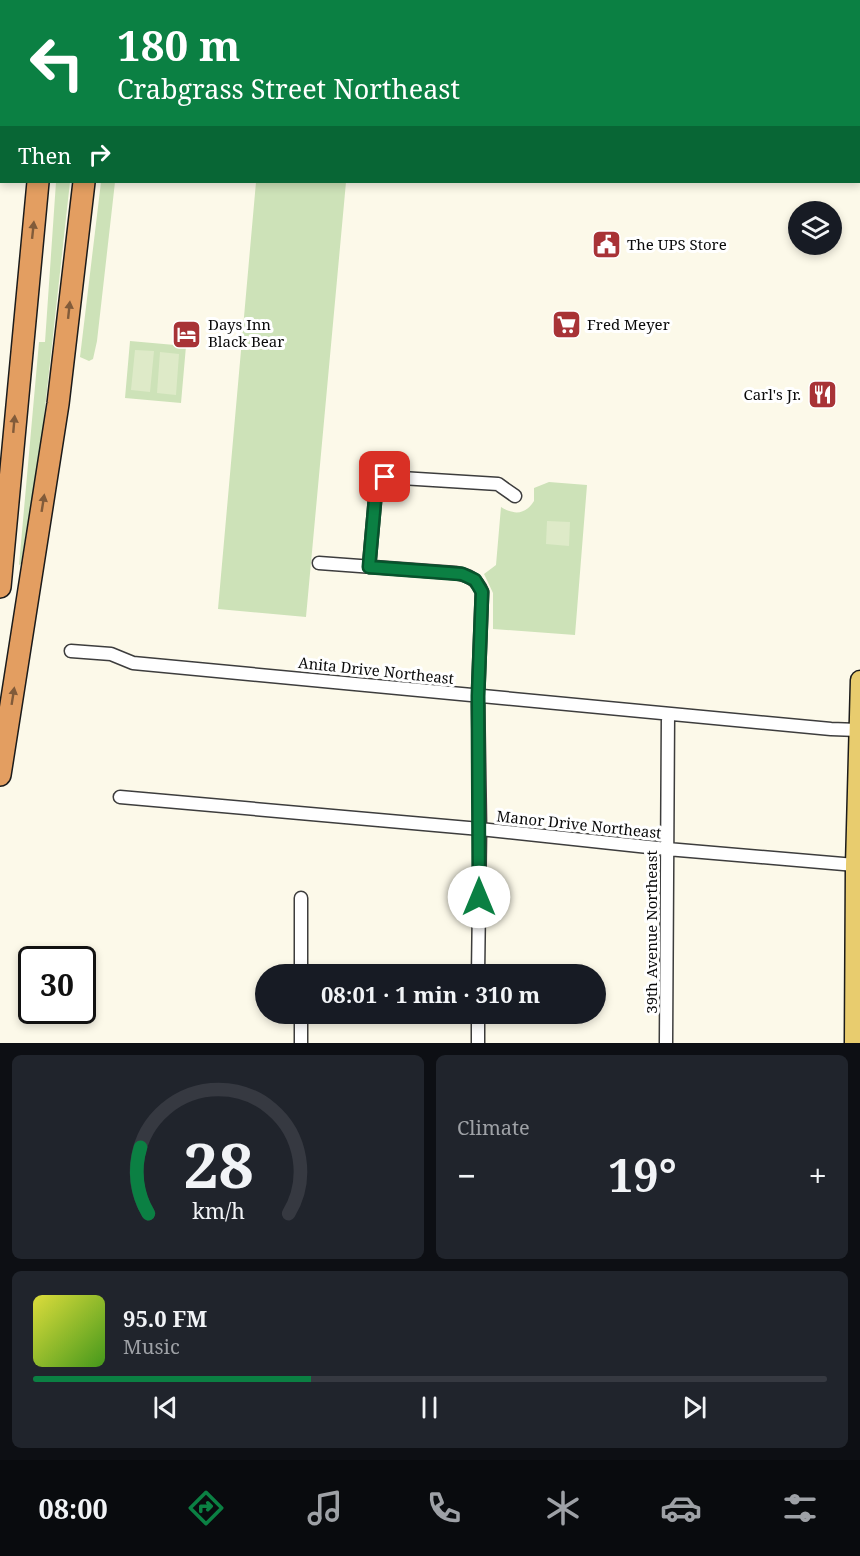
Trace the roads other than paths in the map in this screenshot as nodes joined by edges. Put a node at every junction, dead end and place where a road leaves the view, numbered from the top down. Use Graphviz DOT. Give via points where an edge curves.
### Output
graph roads {
  1 [pos="38,183"];
  2 [pos="84,183"];
  3 [pos="515,496"];
  4 [pos="319,563"];
  5 [pos="369,567"];
  6 [pos="0,587"];
  7 [pos="71,651"];
  8 [pos="860,680"];
  9 [pos="478,696"];
  10 [pos="668,714"];
  11 [pos="858,730"];
  12 [pos="0,775"];
  13 [pos="120,797"];
  14 [pos="858,822"];
  15 [pos="480,829"];
  16 [pos="667,849"];
  17 [pos="855,865"];
  18 [pos="301,898"];
  19 [pos="301,964"];
  20 [pos="478,964"];
  21 [pos="301,1024"];
  22 [pos="478,1024"];
  23 [pos="301,1043"];
  24 [pos="478,1043"];
  25 [pos="666,1043"];
  26 [pos="854,1043"];
  6 -- 1 [label="highway, one-way"];
  12 -- 2 [label="highway, one-way" via="58,404"];
  3 -- 5 [label="street" via="498,484 385,477 377,483"];
  4 -- 5 [label="street"];
  5 -- 9 [label="street" via="462,574 480,585"];
  7 -- 9 [label="street, Anita Drive Northeast" via="111,654 134,663"];
  8 -- 11 [label="main road"];
  9 -- 10 [label="street, Anita Drive Northeast"];
  9 -- 15 [label="street"];
  10 -- 11 [label="street, Anita Drive Northeast"];
  10 -- 16 [label="street, 39th Avenue Northeast"];
  11 -- 14 [label="main road"];
  13 -- 15 [label="street, Manor Drive Northeast"];
  14 -- 17 [label="main road"];
  15 -- 16 [label="street, Manor Drive Northeast"];
  15 -- 20 [label="street"];
  16 -- 17 [label="street, Manor Drive Northeast"];
  16 -- 25 [label="street, 39th Avenue Northeast"];
  17 -- 26 [label="main road"];
  18 -- 19 [label="street"];
  21 -- 23 [label="street"];
  22 -- 24 [label="street"];
}
